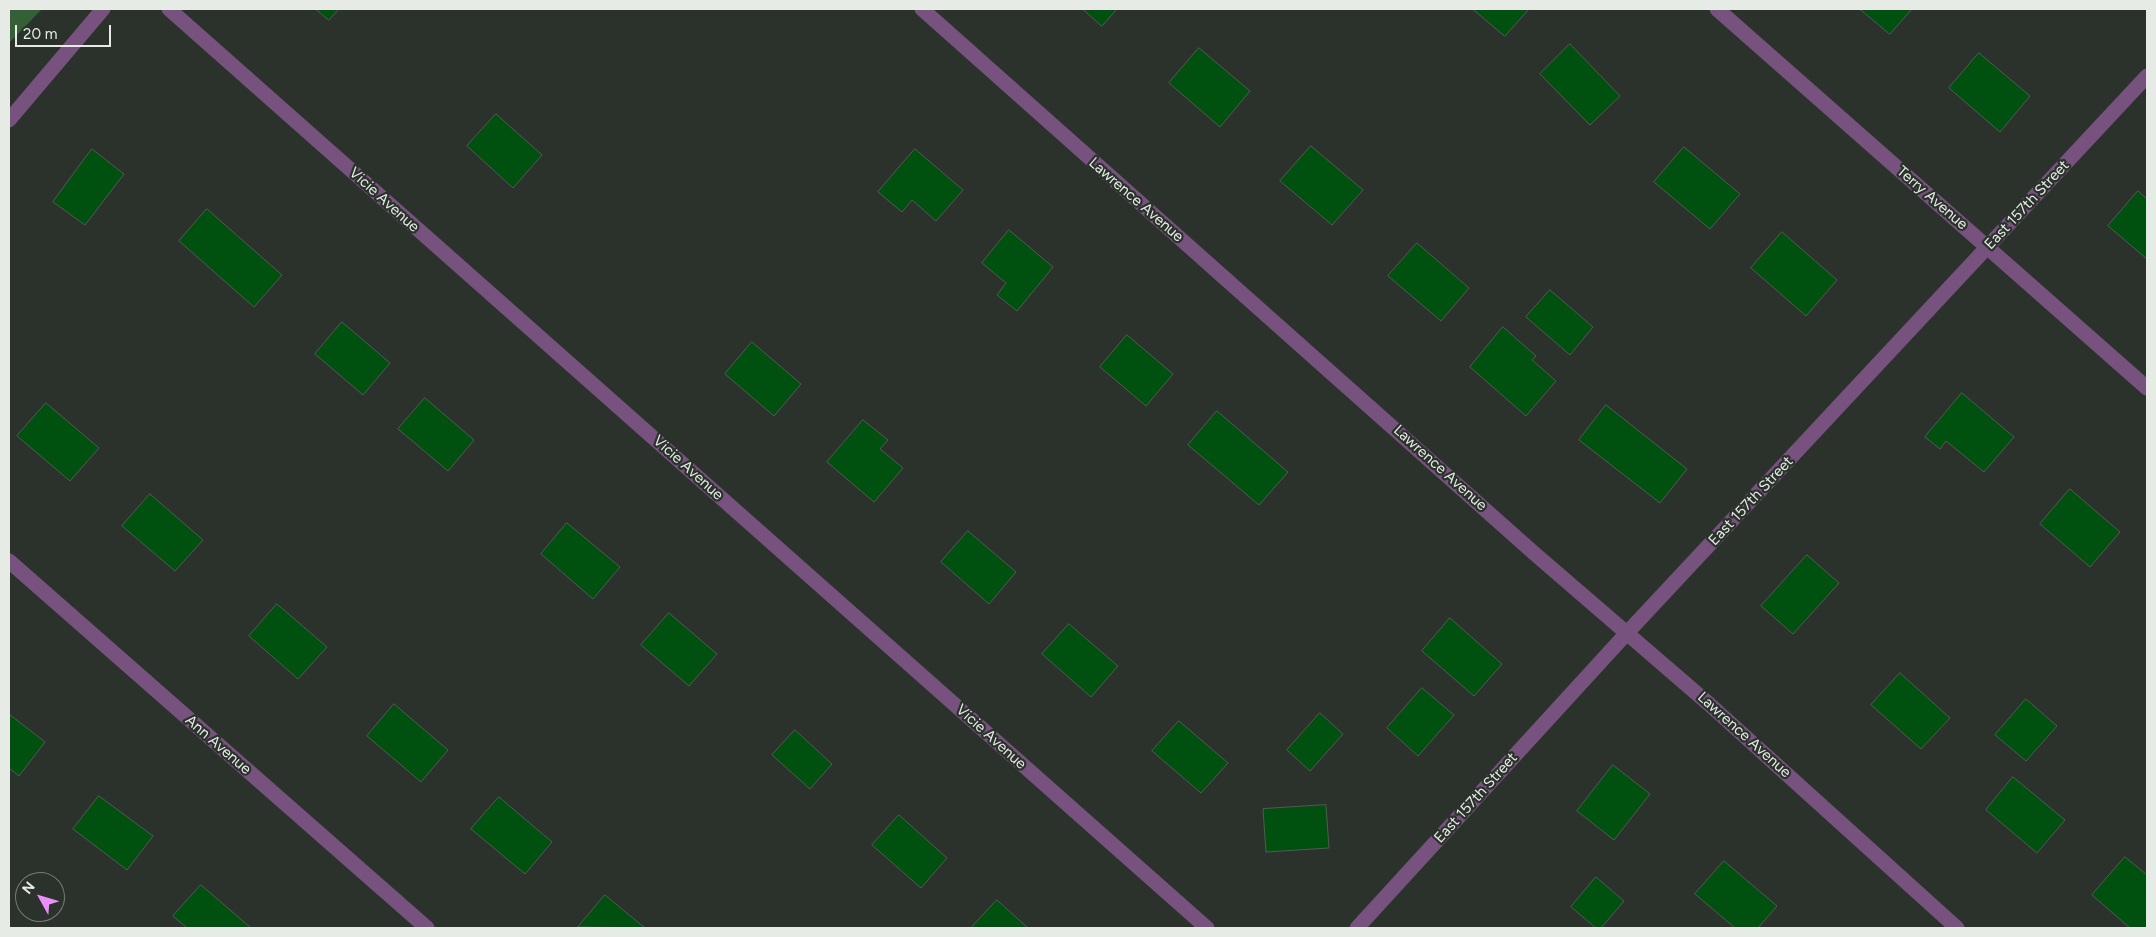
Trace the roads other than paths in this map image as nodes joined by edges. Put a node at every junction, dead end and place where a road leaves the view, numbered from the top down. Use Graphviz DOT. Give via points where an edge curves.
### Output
graph roads {
  1 [pos="103,9"];
  2 [pos="169,9"];
  3 [pos="922,9"];
  4 [pos="1717,9"];
  5 [pos="2147,76"];
  6 [pos="9,120"];
  7 [pos="1988,247"];
  8 [pos="2147,388"];
  9 [pos="9,561"];
  10 [pos="1626,634"];
  11 [pos="427,928"];
  12 [pos="1207,928"];
  13 [pos="1357,928"];
  14 [pos="1957,928"];
  1 -- 6 [label="street"];
  2 -- 12 [label="street, Vicie Avenue"];
  3 -- 10 [label="street, Lawrence Avenue"];
  4 -- 7 [label="street, Terry Avenue"];
  5 -- 7 [label="street, East 157th Street"];
  7 -- 8 [label="street, Terry Avenue"];
  7 -- 10 [label="street, East 157th Street"];
  9 -- 11 [label="street, Ann Avenue"];
  10 -- 13 [label="street, East 157th Street"];
  10 -- 14 [label="street, Lawrence Avenue" via="1710,704"];
}
